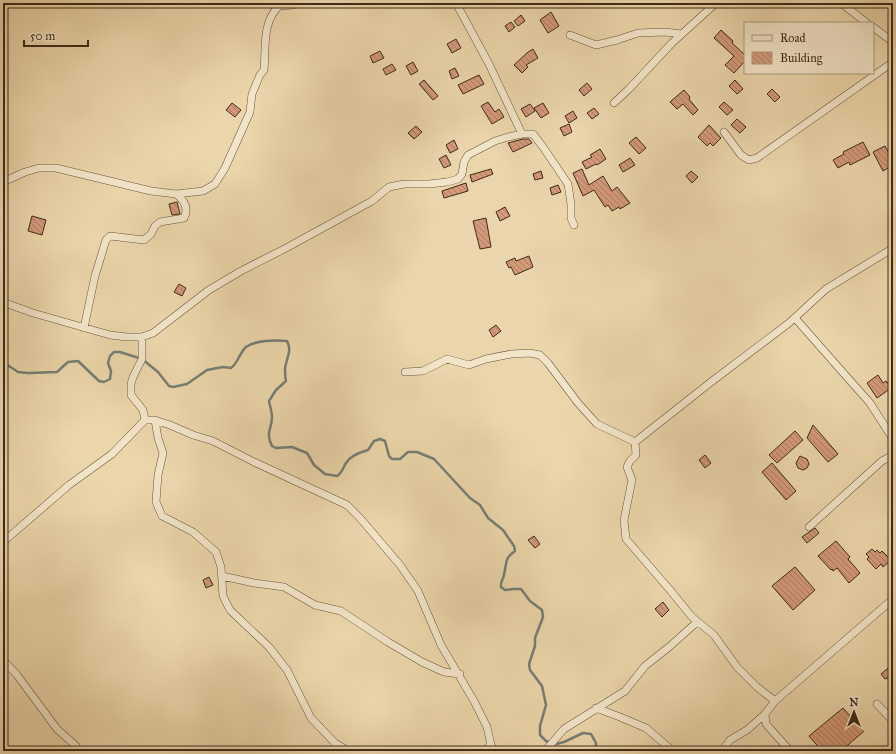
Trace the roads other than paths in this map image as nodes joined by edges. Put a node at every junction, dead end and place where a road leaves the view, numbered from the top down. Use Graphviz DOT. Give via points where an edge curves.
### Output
graph roads {
  1 [pos="298,3"];
  2 [pos="456,3"];
  3 [pos="716,3"];
  4 [pos="841,3"];
  5 [pos="867,22"];
  6 [pos="874,28"];
  7 [pos="681,34"];
  8 [pos="570,35"];
  9 [pos="893,42"];
  10 [pos="893,62"];
  11 [pos="614,103"];
  12 [pos="724,132"];
  13 [pos="522,134"];
  14 [pos="5,181"];
  15 [pos="176,194"];
  16 [pos="574,225"];
  17 [pos="893,247"];
  18 [pos="8,304"];
  19 [pos="795,318"];
  20 [pos="84,328"];
  21 [pos="142,337"];
  22 [pos="405,372"];
  23 [pos="145,420"];
  24 [pos="154,420"];
  25 [pos="893,439"];
  26 [pos="635,442"];
  27 [pos="893,456"];
  28 [pos="809,527"];
  29 [pos="3,542"];
  30 [pos="222,576"];
  31 [pos="893,600"];
  32 [pos="697,622"];
  33 [pos="3,660"];
  34 [pos="460,674"];
  35 [pos="775,701"];
  36 [pos="877,704"];
  37 [pos="596,708"];
  38 [pos="765,714"];
  39 [pos="893,722"];
  40 [pos="492,748"];
  41 [pos="546,750"];
  42 [pos="78,751"];
  43 [pos="348,751"];
  44 [pos="484,751"];
  45 [pos="673,751"];
  46 [pos="722,751"];
  47 [pos="790,751"];
  1 -- 15 [label="street" via="278,6 273,11 266,28 264,70 252,94 250,112 215,184 203,190"];
  2 -- 13 [label="street" via="489,64"];
  3 -- 7 [label="street"];
  4 -- 5 [label="street"];
  6 -- 9 [label="street"];
  7 -- 8 [label="street" via="638,33 596,45"];
  7 -- 11 [label="street"];
  10 -- 12 [label="street" via="757,158 749,160 741,155"];
  13 -- 16 [label="street" via="533,134 568,184"];
  13 -- 21 [label="street" via="495,141 468,155 458,179 389,187 372,200 209,290 152,333"];
  14 -- 15 [label="street" via="39,168 56,168 151,191"];
  15 -- 20 [label="street" via="183,199 186,207 184,218 160,222 144,240 110,236 106,240"];
  17 -- 19 [label="street" via="826,289"];
  18 -- 20 [label="street" via="33,314"];
  19 -- 25 [label="street" via="870,403"];
  19 -- 26 [label="street"];
  20 -- 21 [label="street" via="110,335"];
  21 -- 23 [label="street" via="142,359 133,377 131,395 143,410"];
  22 -- 26 [label="street" via="423,371 447,360 469,365 511,354 540,355 597,424"];
  23 -- 24 [label="street"];
  23 -- 29 [label="street" via="112,454 69,485"];
  24 -- 30 [label="street" via="163,453 156,502 162,516 193,532 216,552"];
  24 -- 34 [label="street" via="213,441 347,505 400,566 418,591 441,645"];
  26 -- 32 [label="street" via="636,454 627,468 632,480 624,520 626,539"];
  27 -- 28 [label="street" via="882,461"];
  30 -- 34 [label="street" via="284,587 315,605 341,611 422,662 444,672"];
  30 -- 43 [label="street" via="223,596 230,610 269,647 287,670 310,718 335,743"];
  31 -- 35 [label="street"];
  32 -- 35 [label="street" via="714,635 737,667"];
  32 -- 37 [label="street" via="644,666 625,691"];
  33 -- 42 [label="street" via="57,729 76,746"];
  34 -- 40 [label="street" via="487,727"];
  35 -- 38 [label="street"];
  36 -- 39 [label="street"];
  37 -- 41 [label="street" via="564,729"];
  37 -- 45 [label="street" via="646,728"];
  38 -- 46 [label="street" via="747,730 730,740"];
  38 -- 47 [label="street" via="766,724"];
  40 -- 44 [label="street"];
}
